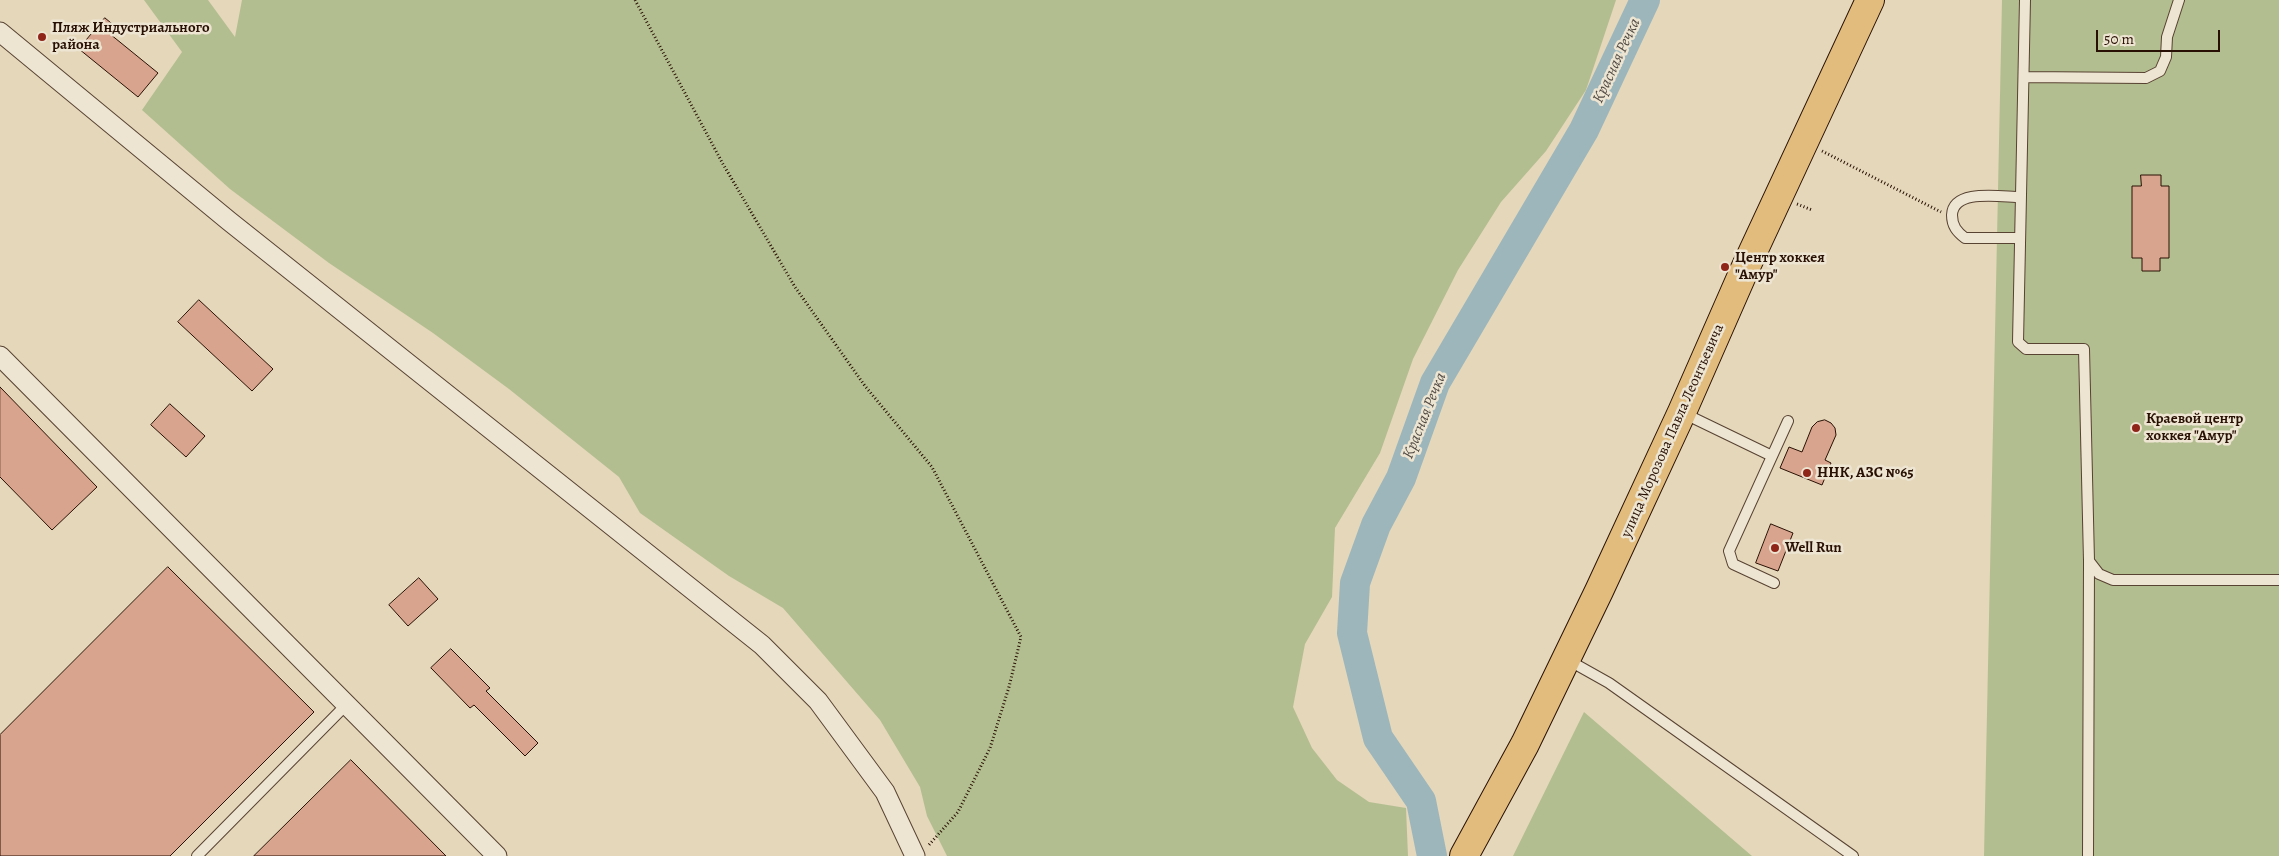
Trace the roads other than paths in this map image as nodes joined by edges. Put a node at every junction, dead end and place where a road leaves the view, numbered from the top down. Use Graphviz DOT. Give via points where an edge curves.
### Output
graph roads {
  1 [pos="1870,0"];
  2 [pos="2025,0"];
  3 [pos="2179,0"];
  4 [pos="0,32"];
  5 [pos="2024,77"];
  6 [pos="2021,197"];
  7 [pos="2020,238"];
  8 [pos="0,356"];
  9 [pos="1682,412"];
  10 [pos="1788,422"];
  11 [pos="1772,456"];
  12 [pos="2089,561"];
  13 [pos="2279,580"];
  14 [pos="1774,583"];
  15 [pos="1566,659"];
  16 [pos="346,705"];
  17 [pos="920,852"];
  18 [pos="197,856"];
  19 [pos="497,856"];
  20 [pos="1464,856"];
  21 [pos="1853,856"];
  22 [pos="2088,856"];
  1 -- 9 [label="main road, улица Морозова Павла Леонтьевича"];
  2 -- 5 [label="lane"];
  3 -- 5 [label="lane" via="2171,18 2166,57 2160,71 2146,78"];
  4 -- 17 [label="street" via="229,221 762,645 818,701 885,792"];
  5 -- 6 [label="lane"];
  6 -- 7 [label="lane"];
  6 -- 7 [label="lane" via="1966,197 1953,208 1952,220 1958,233 1965,238"];
  7 -- 12 [label="lane" via="2018,342 2026,349 2084,349"];
  8 -- 16 [label="street"];
  9 -- 11 [label="lane"];
  9 -- 15 [label="main road, улица Морозова Павла Леонтьевича"];
  10 -- 11 [label="lane"];
  11 -- 14 [label="lane" via="1729,551 1733,564"];
  12 -- 13 [label="lane" via="2099,574 2113,580"];
  12 -- 22 [label="lane"];
  15 -- 20 [label="main road, улица Морозова Павла Леонтьевича" via="1525,744"];
  15 -- 21 [label="lane" via="1609,683"];
  16 -- 18 [label="lane"];
  16 -- 19 [label="street"];
}
